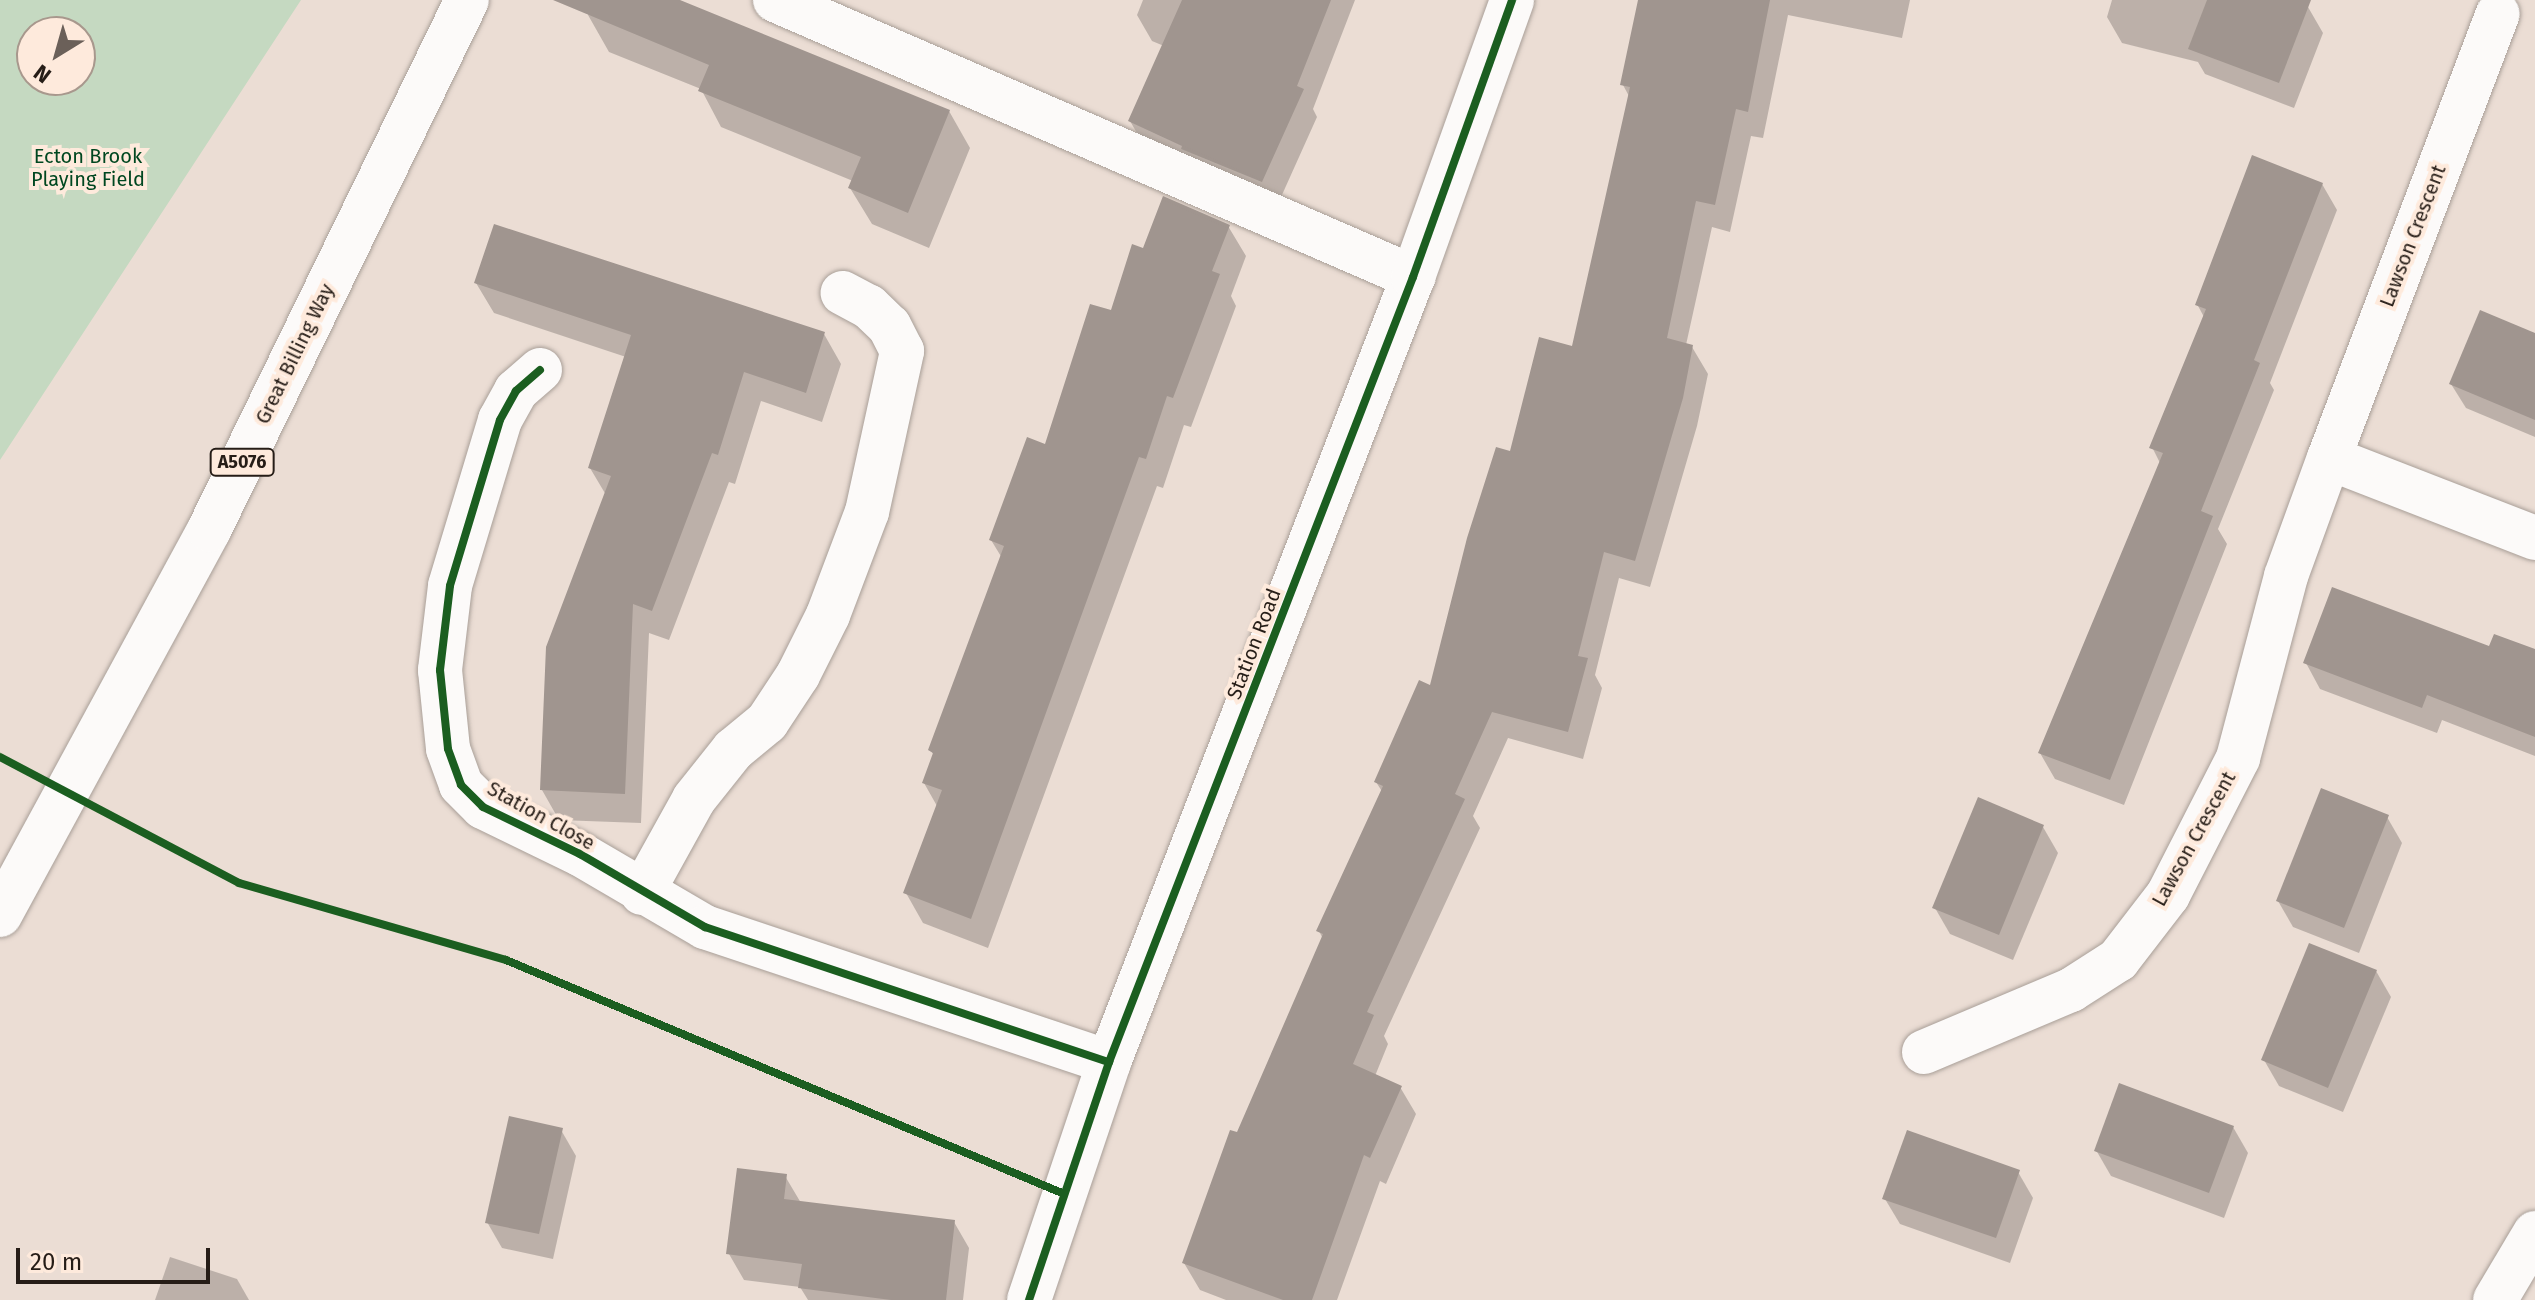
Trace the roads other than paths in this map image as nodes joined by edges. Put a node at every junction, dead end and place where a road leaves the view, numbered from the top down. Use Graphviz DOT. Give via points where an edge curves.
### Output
graph roads {
  1 [pos="467,0"];
  2 [pos="775,0"];
  3 [pos="1512,0"];
  4 [pos="2498,14"];
  5 [pos="1413,277"];
  6 [pos="843,293"];
  7 [pos="540,370"];
  8 [pos="2329,458"];
  9 [pos="2535,538"];
  10 [pos="642,893"];
  11 [pos="0,915"];
  12 [pos="1924,1052"];
  13 [pos="1109,1062"];
  14 [pos="2535,1233"];
  15 [pos="1029,1300"];
  16 [pos="2495,1300"];
  1 -- 11 [label="street, Great Billing Way / A5076" via="209,530"];
  2 -- 5 [label="street"];
  3 -- 5 [label="street, Station Road"];
  4 -- 8 [label="street, Lawson Crescent"];
  5 -- 13 [label="street, Station Road"];
  6 -- 10 [label="street" via="889,326 902,351 867,512 828,615 798,675 767,722 733,750 694,799"];
  7 -- 10 [label="street, Station Close" via="516,391 500,420 450,586 440,670 448,749 461,785 483,807 580,854"];
  8 -- 9 [label="street"];
  8 -- 12 [label="street, Lawson Crescent" via="2286,576 2238,758 2168,895 2118,960 2071,990"];
  10 -- 13 [label="street, Station Close" via="705,927"];
  13 -- 15 [label="street, Station Road"];
  14 -- 16 [label="street"];
}
